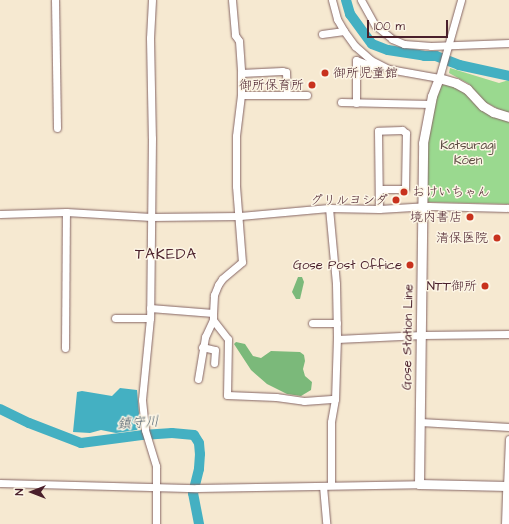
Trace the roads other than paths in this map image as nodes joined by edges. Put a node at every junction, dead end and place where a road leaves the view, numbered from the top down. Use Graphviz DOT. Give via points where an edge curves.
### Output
graph roads {
  1 [pos="55,0"];
  2 [pos="152,0"];
  3 [pos="232,0"];
  4 [pos="332,0"];
  5 [pos="362,0"];
  6 [pos="461,0"];
  7 [pos="344,31"];
  8 [pos="322,34"];
  9 [pos="509,42"];
  10 [pos="448,48"];
  11 [pos="381,66"];
  12 [pos="241,73"];
  13 [pos="440,75"];
  14 [pos="241,94"];
  15 [pos="287,95"];
  16 [pos="307,95"];
  17 [pos="341,102"];
  18 [pos="356,103"];
  19 [pos="430,104"];
  20 [pos="509,117"];
  21 [pos="57,128"];
  22 [pos="379,189"];
  23 [pos="423,207"];
  24 [pos="329,208"];
  25 [pos="509,208"];
  26 [pos="379,209"];
  27 [pos="66,212"];
  28 [pos="0,214"];
  29 [pos="240,216"];
  30 [pos="150,218"];
  31 [pos="150,308"];
  32 [pos="213,317"];
  33 [pos="115,318"];
  34 [pos="150,318"];
  35 [pos="312,322"];
  36 [pos="337,323"];
  37 [pos="509,334"];
  38 [pos="422,335"];
  39 [pos="337,339"];
  40 [pos="202,347"];
  41 [pos="64,348"];
  42 [pos="214,363"];
  43 [pos="198,379"];
  44 [pos="335,399"];
  45 [pos="420,422"];
  46 [pos="509,427"];
  47 [pos="509,439"];
  48 [pos="0,483"];
  49 [pos="419,484"];
  50 [pos="331,485"];
  51 [pos="157,486"];
  52 [pos="323,486"];
  53 [pos="508,486"];
  54 [pos="156,524"];
  55 [pos="326,524"];
  56 [pos="506,524"];
  1 -- 21 [label="street"];
  2 -- 30 [label="street"];
  3 -- 12 [label="street"];
  4 -- 7 [label="street" via="337,19"];
  5 -- 10 [label="street" via="375,25 392,39 418,46"];
  6 -- 10 [label="street"];
  7 -- 8 [label="street"];
  7 -- 11 [label="street" via="355,46"];
  9 -- 10 [label="street"];
  10 -- 13 [label="street"];
  11 -- 13 [label="street" via="406,73"];
  11 -- 18 [label="street" via="374,67 356,60"];
  12 -- 14 [label="street"];
  12 -- 15 [label="street" via="286,72"];
  13 -- 19 [label="main road, Gose Station Line"];
  13 -- 20 [label="main road" via="467,89 483,106"];
  14 -- 15 [label="street"];
  14 -- 29 [label="street" via="236,136 236,186"];
  15 -- 16 [label="street"];
  17 -- 18 [label="street"];
  18 -- 19 [label="street"];
  19 -- 23 [label="main road, Gose Station Line" via="423,143"];
  22 -- 22 [label="street" via="378,131 402,130 406,133 405,189"];
  22 -- 26 [label="street"];
  23 -- 25 [label="street"];
  23 -- 26 [label="street"];
  23 -- 38 [label="main road, Gose Station Line"];
  24 -- 26 [label="street"];
  24 -- 29 [label="street"];
  24 -- 36 [label="street"];
  27 -- 28 [label="street"];
  27 -- 30 [label="street"];
  27 -- 41 [label="street"];
  29 -- 30 [label="street"];
  29 -- 32 [label="street" via="242,262 218,285 214,295"];
  30 -- 31 [label="street"];
  31 -- 32 [label="street"];
  31 -- 34 [label="street"];
  32 -- 40 [label="street"];
  32 -- 44 [label="street" via="228,339 226,395 304,401"];
  33 -- 34 [label="street"];
  34 -- 51 [label="street" via="142,400 145,430 156,466"];
  35 -- 36 [label="street"];
  36 -- 39 [label="street"];
  37 -- 38 [label="street"];
  38 -- 39 [label="street"];
  38 -- 45 [label="main road, Gose Station Line"];
  39 -- 44 [label="street"];
  40 -- 42 [label="street" via="215,350"];
  40 -- 43 [label="street"];
  44 -- 50 [label="street" via="331,422"];
  45 -- 46 [label="street"];
  45 -- 49 [label="main road, Gose Station Line"];
  47 -- 53 [label="street"];
  48 -- 51 [label="street"];
  49 -- 50 [label="street"];
  49 -- 53 [label="main road"];
  50 -- 52 [label="street"];
  51 -- 52 [label="street"];
  51 -- 54 [label="street"];
  52 -- 55 [label="street"];
  53 -- 56 [label="main road"];
}
